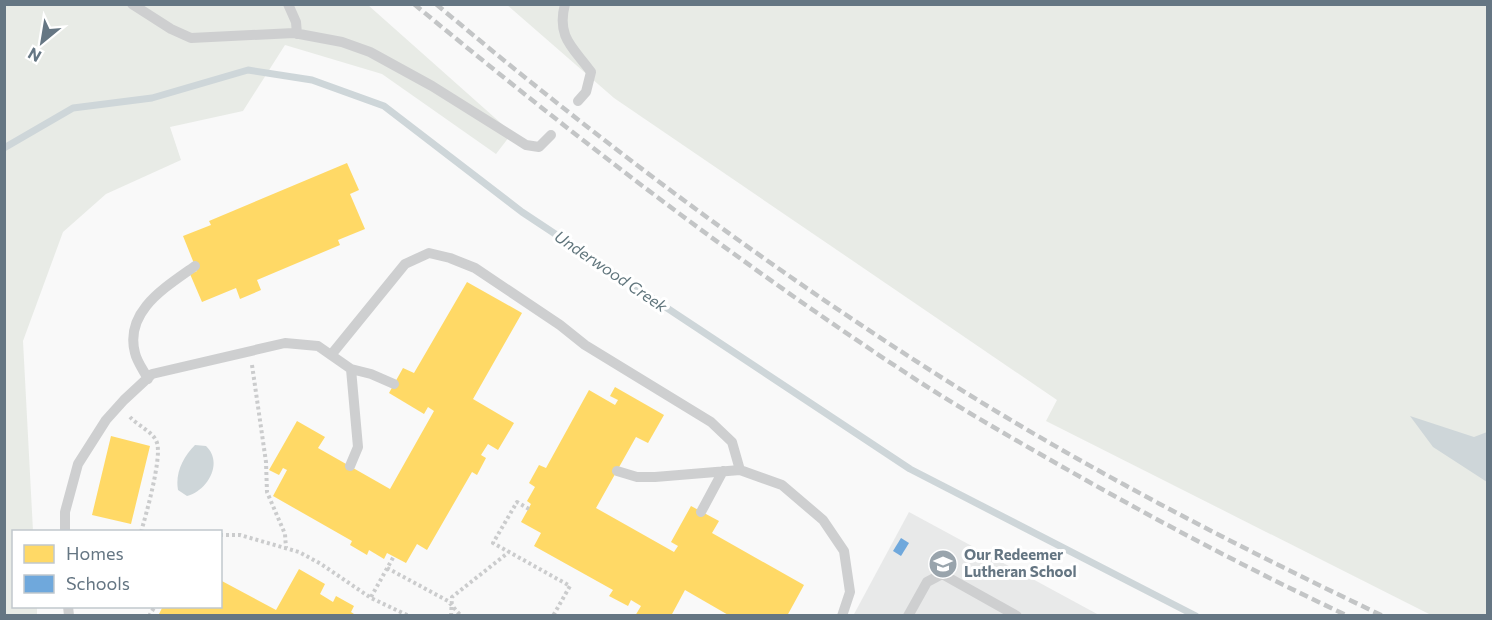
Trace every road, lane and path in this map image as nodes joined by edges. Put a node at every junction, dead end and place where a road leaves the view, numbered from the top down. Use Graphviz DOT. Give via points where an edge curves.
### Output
graph roads {
  1 [pos="132,4"];
  2 [pos="288,4"];
  3 [pos="565,4"];
  4 [pos="297,34"];
  5 [pos="578,101"];
  6 [pos="551,135"];
  7 [pos="195,266"];
  8 [pos="250,351"];
  9 [pos="332,355"];
  10 [pos="351,369"];
  11 [pos="148,379"];
  12 [pos="394,384"];
  13 [pos="119,405"];
  14 [pos="350,466"];
  15 [pos="740,470"];
  16 [pos="617,471"];
  17 [pos="723,471"];
  18 [pos="529,509"];
  19 [pos="701,512"];
  20 [pos="65,530"];
  21 [pos="141,530"];
  22 [pos="222,535"];
  23 [pos="286,548"];
  24 [pos="510,552"];
  25 [pos="394,556"];
  26 [pos="387,568"];
  27 [pos="371,598"];
  28 [pos="451,605"];
  29 [pos="409,615"];
  30 [pos="451,615"];
  31 [pos="461,615"];
  32 [pos="555,615"];
  33 [pos="842,615"];
  34 [pos="908,615"];
  35 [pos="1017,615"];
  1 -- 4 [label="lane" via="191,38"];
  2 -- 4 [label="lane"];
  3 -- 5 [label="lane" via="562,26 566,41 591,72 586,92"];
  4 -- 6 [label="lane" via="370,51 526,145 539,147"];
  7 -- 11 [label="lane" via="153,298 136,320 135,354"];
  8 -- 9 [label="lane" via="285,342 318,346"];
  8 -- 11 [label="lane"];
  8 -- 23 [label="path" via="267,492 285,534"];
  9 -- 10 [label="lane"];
  9 -- 15 [label="lane" via="405,264 429,254 450,258 475,268 585,345 711,422 732,442"];
  10 -- 12 [label="lane"];
  10 -- 14 [label="lane" via="358,447"];
  11 -- 13 [label="lane"];
  13 -- 20 [label="lane" via="78,464 65,513"];
  13 -- 21 [label="path" via="157,442 152,488"];
  15 -- 17 [label="lane"];
  15 -- 33 [label="lane" via="782,485 823,520 844,551 850,592"];
  16 -- 17 [label="lane" via="637,477"];
  17 -- 19 [label="lane"];
  18 -- 24 [label="path" via="517,502 493,543"];
  22 -- 23 [label="path" via="240,535"];
  23 -- 27 [label="path" via="321,564"];
  24 -- 28 [label="path" via="453,597"];
  24 -- 32 [label="path" via="570,586"];
  25 -- 26 [label="path"];
  26 -- 27 [label="path"];
  26 -- 28 [label="path"];
  27 -- 29 [label="path"];
  28 -- 30 [label="path"];
  28 -- 31 [label="path"];
  34 -- 35 [label="lane" via="927,582 942,574"];
}
